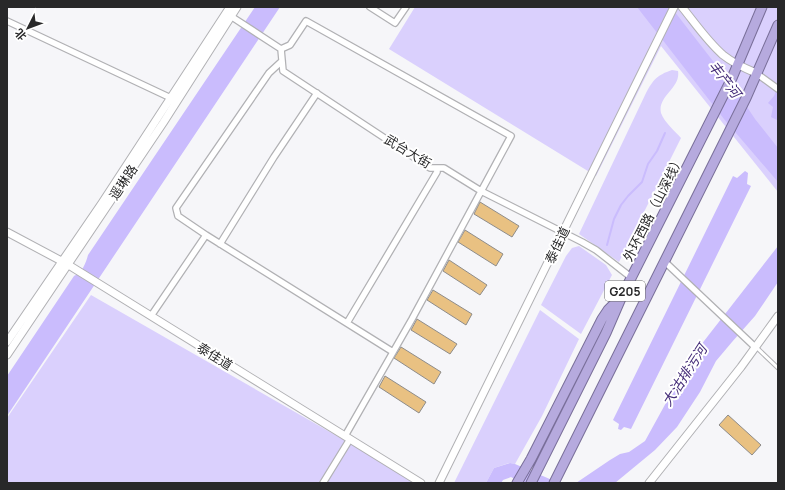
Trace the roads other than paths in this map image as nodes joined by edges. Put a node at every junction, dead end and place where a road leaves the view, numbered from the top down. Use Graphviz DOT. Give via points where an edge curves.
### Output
graph roads {
  1 [pos="237,7"];
  2 [pos="370,7"];
  3 [pos="406,7"];
  4 [pos="674,7"];
  5 [pos="682,7"];
  6 [pos="762,7"];
  7 [pos="229,12"];
  8 [pos="7,21"];
  9 [pos="778,25"];
  10 [pos="280,49"];
  11 [pos="282,61"];
  12 [pos="738,65"];
  13 [pos="756,73"];
  14 [pos="778,89"];
  15 [pos="317,93"];
  16 [pos="174,99"];
  17 [pos="437,168"];
  18 [pos="481,192"];
  19 [pos="7,232"];
  20 [pos="563,232"];
  21 [pos="206,235"];
  22 [pos="220,244"];
  23 [pos="664,261"];
  24 [pos="68,264"];
  25 [pos="632,278"];
  26 [pos="622,296"];
  27 [pos="151,316"];
  28 [pos="778,316"];
  29 [pos="347,323"];
  30 [pos="7,342"];
  31 [pos="755,347"];
  32 [pos="394,352"];
  33 [pos="7,355"];
  34 [pos="778,368"];
  35 [pos="348,438"];
  36 [pos="555,480"];
  37 [pos="323,483"];
  38 [pos="421,483"];
  39 [pos="439,483"];
  40 [pos="517,483"];
  41 [pos="531,483"];
  42 [pos="649,483"];
  1 -- 7 [label="street, 遥琳路"];
  2 -- 3 [label="street" via="395,23"];
  4 -- 20 [label="street, 泰佳道"];
  5 -- 12 [label="street" via="713,45"];
  6 -- 12 [label="highway, 外环西路（山深线） / G205"];
  7 -- 10 [label="street" via="242,24"];
  7 -- 16 [label="street, 遥琳路"];
  8 -- 16 [label="street"];
  9 -- 13 [label="highway, G205"];
  10 -- 11 [label="street, 武台大街"];
  10 -- 18 [label="street" via="290,45 306,21 511,136"];
  11 -- 15 [label="street, 武台大街" via="283,71"];
  11 -- 21 [label="street" via="269,73 176,208 178,216"];
  12 -- 13 [label="street"];
  12 -- 25 [label="highway, 外环西路（山深线） / G205"];
  13 -- 14 [label="street"];
  13 -- 23 [label="highway, G205" via="746,98"];
  15 -- 17 [label="street, 武台大街" via="430,168"];
  15 -- 22 [label="street"];
  16 -- 24 [label="street, 遥琳路"];
  17 -- 18 [label="street, 武台大街" via="444,168"];
  17 -- 29 [label="street" via="433,179"];
  18 -- 20 [label="street, 武台大街"];
  18 -- 32 [label="street"];
  19 -- 24 [label="street, 泰佳道"];
  20 -- 25 [label="street, 武台大街" via="596,250"];
  20 -- 39 [label="street, 泰佳道"];
  21 -- 22 [label="street"];
  21 -- 27 [label="street"];
  22 -- 29 [label="street"];
  23 -- 31 [label="street"];
  23 -- 36 [label="highway, G205"];
  24 -- 27 [label="street, 泰佳道"];
  24 -- 30 [label="street, 遥琳路"];
  24 -- 33 [label="street, 遥琳路"];
  25 -- 26 [label="highway, 外环西路（山深线） / G205"];
  26 -- 40 [label="highway" via="602,320"];
  26 -- 41 [label="highway, 外环西路（山深线） / G205"];
  27 -- 35 [label="street, 泰佳道"];
  28 -- 31 [label="street"];
  29 -- 32 [label="street"];
  31 -- 34 [label="lane"];
  31 -- 42 [label="street"];
  32 -- 35 [label="street"];
  35 -- 37 [label="street"];
  35 -- 38 [label="street, 泰佳道"];
}
